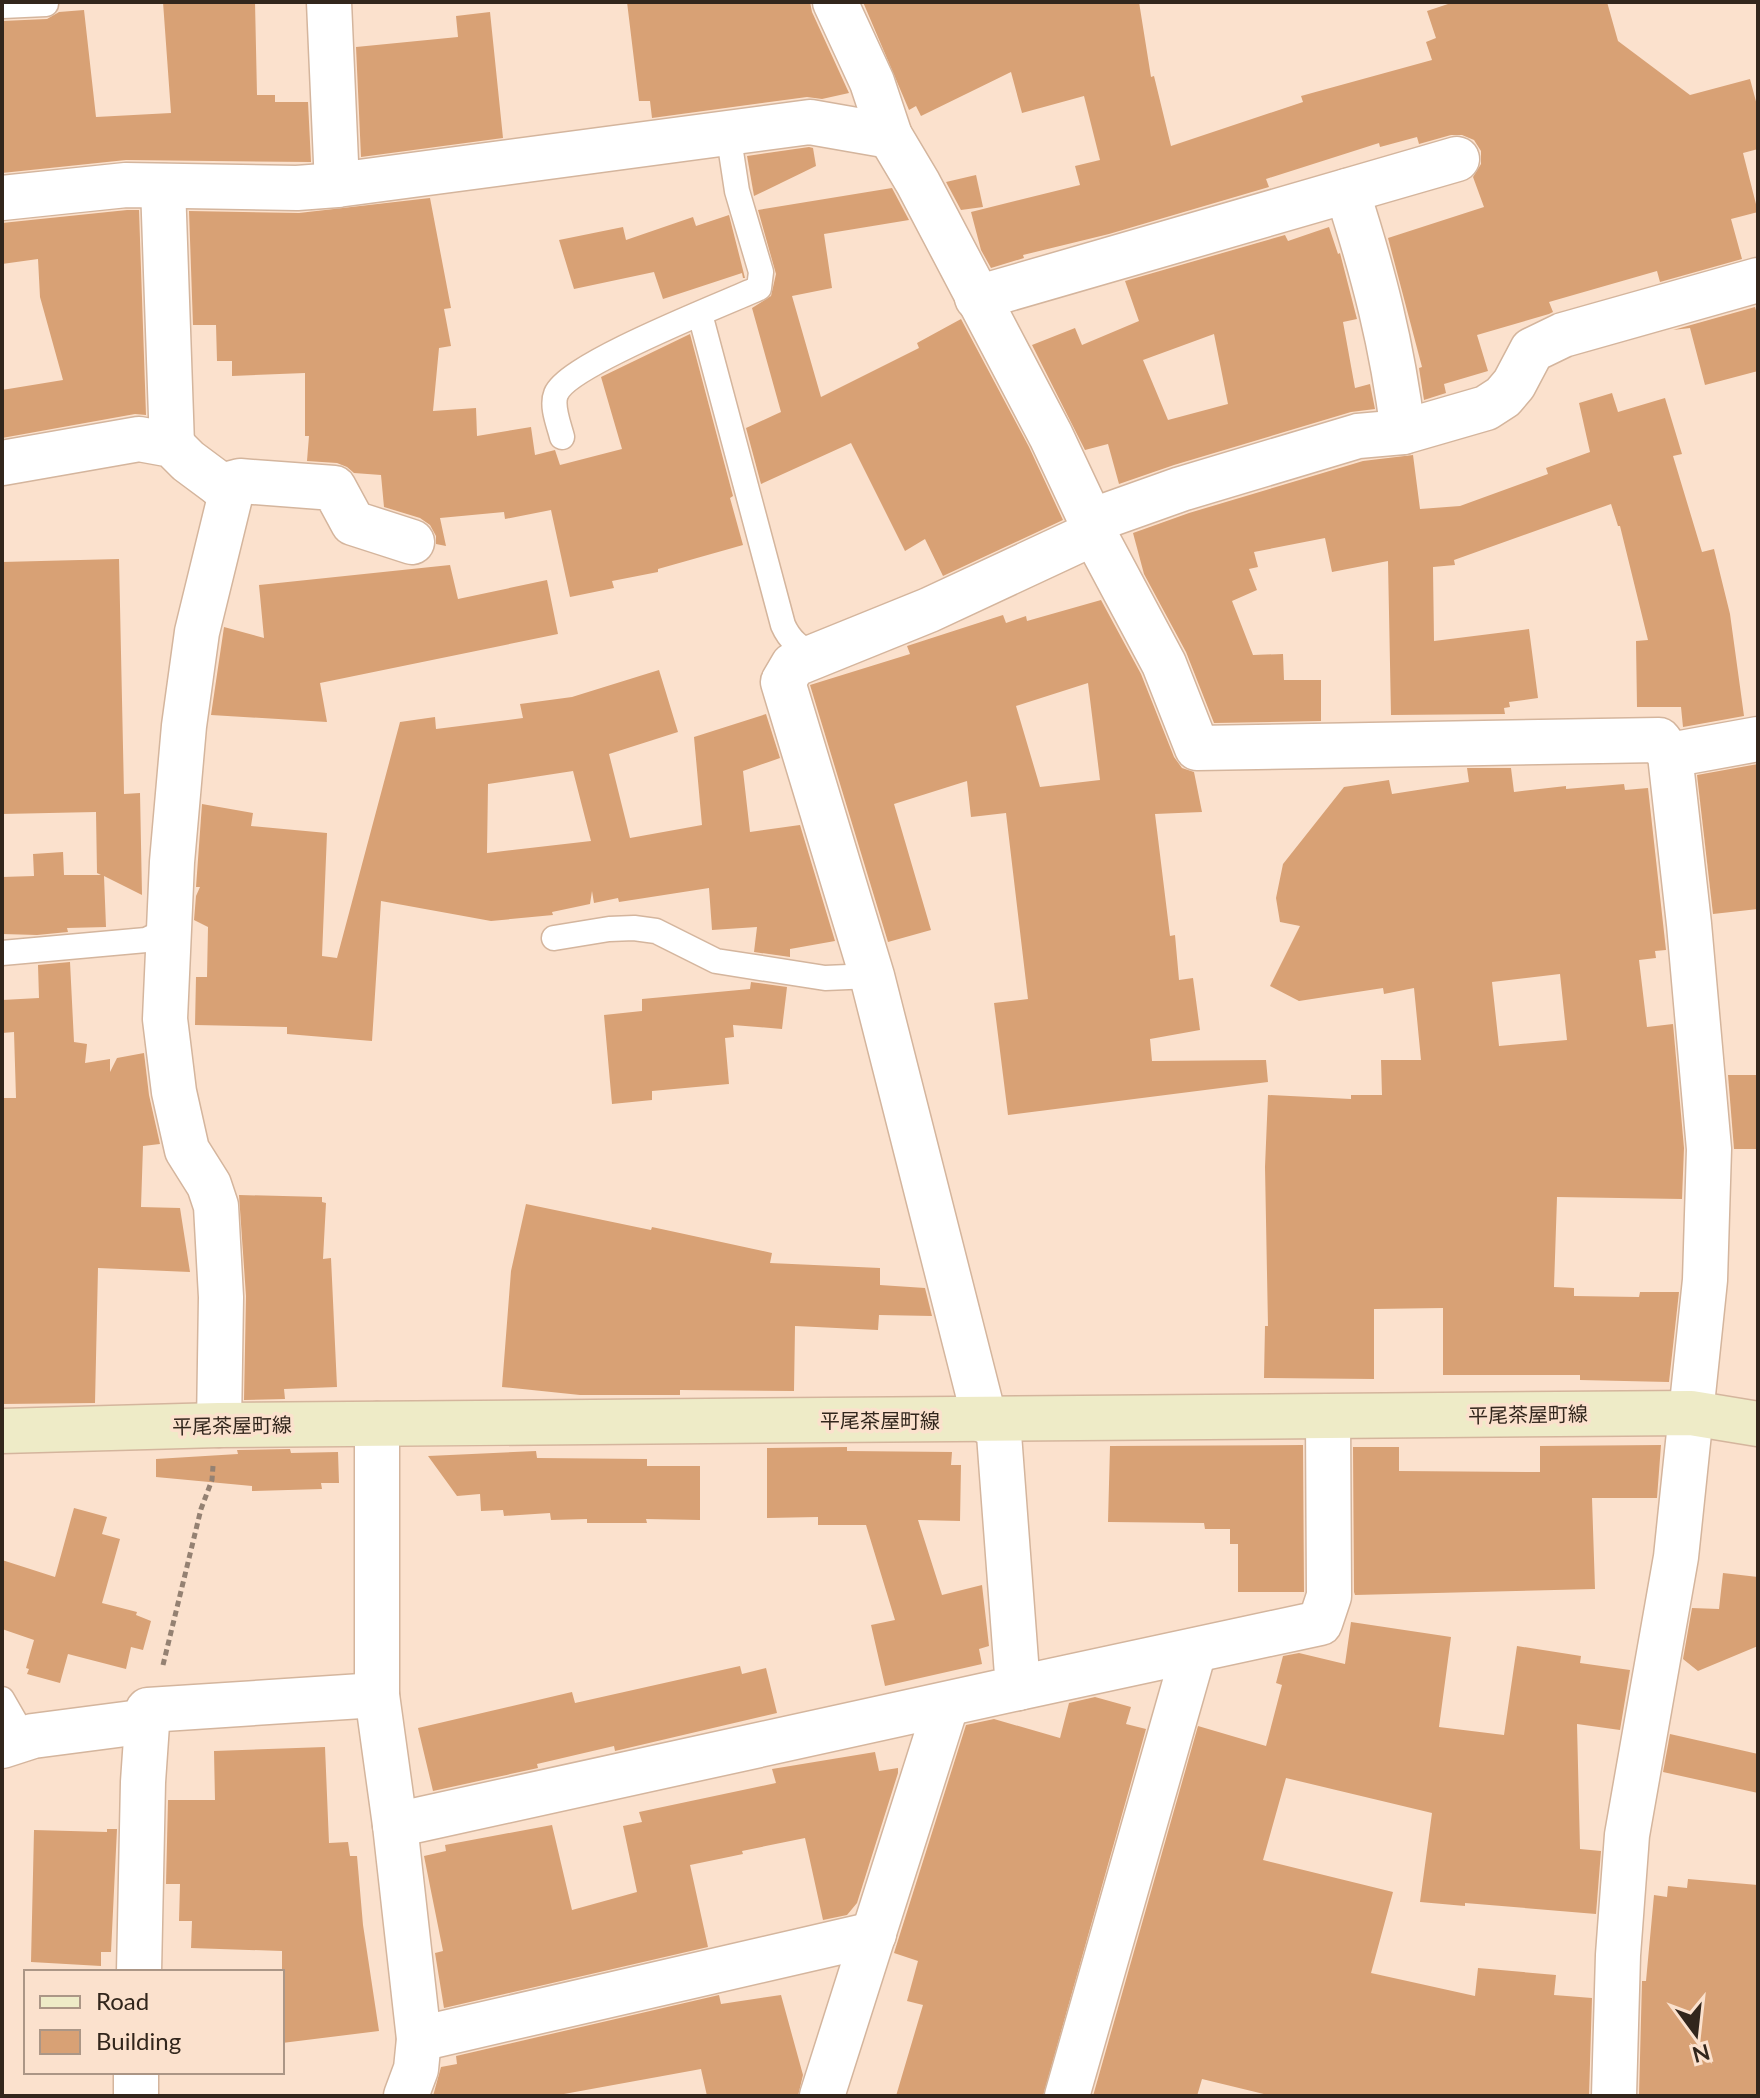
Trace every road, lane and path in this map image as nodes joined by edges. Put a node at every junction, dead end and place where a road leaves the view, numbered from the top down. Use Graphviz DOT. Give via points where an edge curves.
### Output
graph roads {
  1 [pos="329,2"];
  2 [pos="835,2"];
  3 [pos="46,4"];
  4 [pos="2,6"];
  5 [pos="728,132"];
  6 [pos="890,136"];
  7 [pos="1457,159"];
  8 [pos="337,185"];
  9 [pos="163,186"];
  10 [pos="1347,191"];
  11 [pos="2,198"];
  12 [pos="1758,280"];
  13 [pos="977,298"];
  14 [pos="700,314"];
  15 [pos="1403,432"];
  16 [pos="562,437"];
  17 [pos="172,445"];
  18 [pos="2,463"];
  19 [pos="221,486"];
  20 [pos="1093,527"];
  21 [pos="412,542"];
  22 [pos="816,656"];
  23 [pos="1758,739"];
  24 [pos="1670,755"];
  25 [pos="169,929"];
  26 [pos="554,938"];
  27 [pos="2,953"];
  28 [pos="872,976"];
  29 [pos="1691,1413"];
  30 [pos="1328,1417"];
  31 [pos="991,1421"];
  32 [pos="377,1424"];
  33 [pos="1758,1424"];
  34 [pos="216,1425"];
  35 [pos="2,1431"];
  36 [pos="1194,1651"];
  37 [pos="1018,1688"];
  38 [pos="377,1695"];
  39 [pos="2,1699"];
  40 [pos="946,1706"];
  41 [pos="152,1715"];
  42 [pos="8,1748"];
  43 [pos="395,1825"];
  44 [pos="874,1934"];
  45 [pos="139,1970"];
  46 [pos="419,2039"];
  47 [pos="136,2074"];
  48 [pos="136,2096"];
  49 [pos="406,2096"];
  50 [pos="822,2096"];
  51 [pos="1067,2096"];
  52 [pos="1614,2096"];
  1 -- 8 [label="street"];
  2 -- 6 [label="street"];
  3 -- 4 [label="lane"];
  5 -- 6 [label="street" via="810,122"];
  5 -- 8 [label="street"];
  5 -- 14 [label="lane" via="737,191 762,280 759,288"];
  6 -- 13 [label="street"];
  7 -- 10 [label="street"];
  8 -- 9 [label="street"];
  9 -- 11 [label="street"];
  9 -- 17 [label="street"];
  10 -- 13 [label="street"];
  10 -- 15 [label="street" via="1382,307"];
  12 -- 15 [label="street" via="1563,335 1532,350 1514,384 1486,408"];
  13 -- 20 [label="street"];
  14 -- 16 [label="lane" via="575,374 557,392"];
  14 -- 22 [label="lane" via="783,625 789,638"];
  15 -- 20 [label="street" via="1358,436 1181,489"];
  17 -- 18 [label="street" via="139,439"];
  17 -- 19 [label="street"];
  19 -- 21 [label="street" via="240,481 334,488 353,523"];
  19 -- 25 [label="street" via="231,493 197,632 184,726"];
  20 -- 22 [label="street" via="937,606"];
  20 -- 24 [label="street" via="1164,664 1197,748 1659,740"];
  22 -- 28 [label="street" via="793,665 783,682"];
  23 -- 24 [label="street"];
  24 -- 29 [label="street" via="1709,1149 1705,1280"];
  25 -- 27 [label="lane" via="146,940"];
  25 -- 34 [label="street" via="165,1019 174,1092 187,1150 216,1206 221,1297"];
  26 -- 28 [label="lane" via="634,928 656,931 716,961 825,978"];
  28 -- 31 [label="street"];
  29 -- 30 [label="main road, 平尾茶屋町線"];
  29 -- 33 [label="main road, 平尾茶屋町線"];
  29 -- 52 [label="street" via="1676,1557 1627,1835"];
  30 -- 31 [label="main road, 平尾茶屋町線"];
  30 -- 36 [label="street" via="1329,1596 1320,1623"];
  31 -- 32 [label="main road, 平尾茶屋町線"];
  31 -- 37 [label="street"];
  32 -- 34 [label="main road, 平尾茶屋町線"];
  32 -- 38 [label="street"];
  34 -- 35 [label="main road, 平尾茶屋町線"];
  34 -- 41 [label="path" via="212,1480"];
  36 -- 37 [label="street"];
  36 -- 51 [label="street"];
  37 -- 40 [label="street"];
  38 -- 41 [label="street"];
  38 -- 43 [label="street"];
  39 -- 42 [label="lane"];
  40 -- 43 [label="street"];
  40 -- 44 [label="street"];
  41 -- 42 [label="street"];
  41 -- 45 [label="street" via="143,1782"];
  43 -- 46 [label="street"];
  44 -- 46 [label="street"];
  44 -- 50 [label="street"];
  46 -- 49 [label="street"];
  47 -- 48 [label="street"];
}
